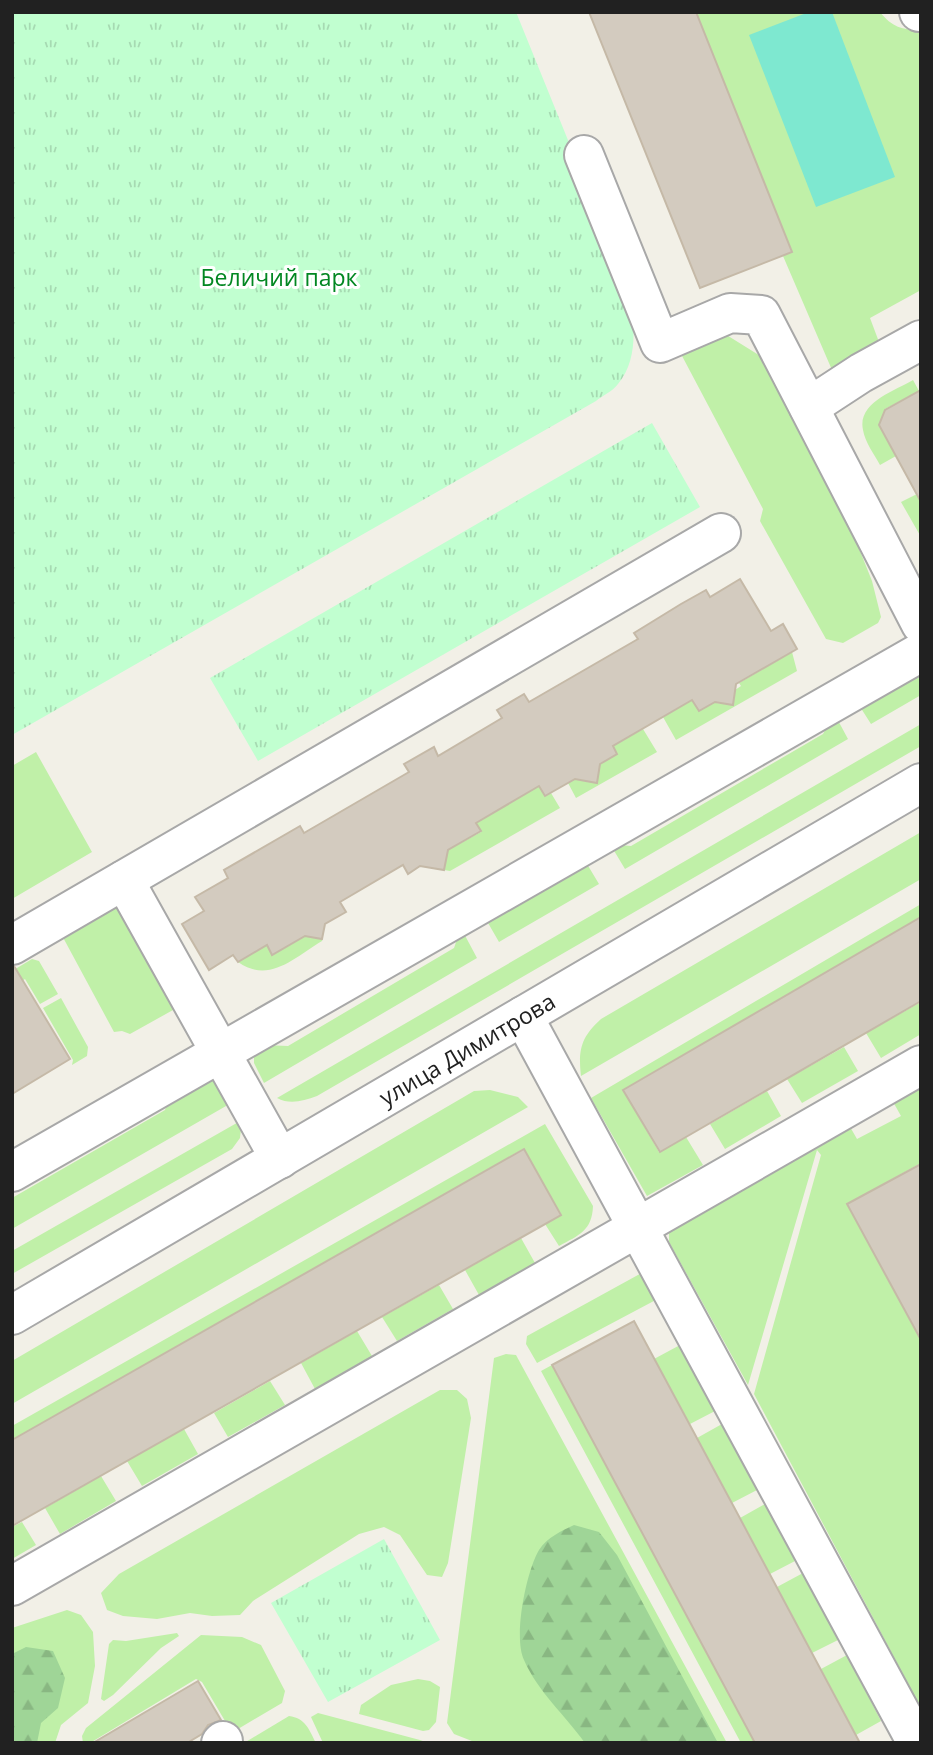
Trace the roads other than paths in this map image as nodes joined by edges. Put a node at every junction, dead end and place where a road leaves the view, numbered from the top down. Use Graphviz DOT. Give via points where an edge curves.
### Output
graph roads {
  1 [pos="584,155"];
  2 [pos="921,340"];
  3 [pos="808,407"];
  4 [pos="721,533"];
  5 [pos="921,624"];
  6 [pos="921,652"];
  7 [pos="921,783"];
  8 [pos="124,880"];
  9 [pos="12,945"];
  10 [pos="523,1016"];
  11 [pos="221,1052"];
  12 [pos="921,1065"];
  13 [pos="280,1159"];
  14 [pos="12,1172"];
  15 [pos="638,1227"];
  16 [pos="12,1315"];
  17 [pos="12,1586"];
  18 [pos="917,1743"];
  1 -- 3 [label="street" via="660,343 730,313 761,315"];
  2 -- 3 [label="street"];
  3 -- 5 [label="street"];
  4 -- 8 [label="street"];
  6 -- 11 [label="street"];
  7 -- 10 [label="street, улица Димитрова"];
  8 -- 9 [label="street"];
  8 -- 11 [label="street"];
  10 -- 13 [label="street, улица Димитрова"];
  10 -- 15 [label="street"];
  11 -- 13 [label="street"];
  11 -- 14 [label="street"];
  12 -- 15 [label="street"];
  13 -- 16 [label="street, улица Димитрова"];
  15 -- 17 [label="street"];
  15 -- 18 [label="street"];
}
